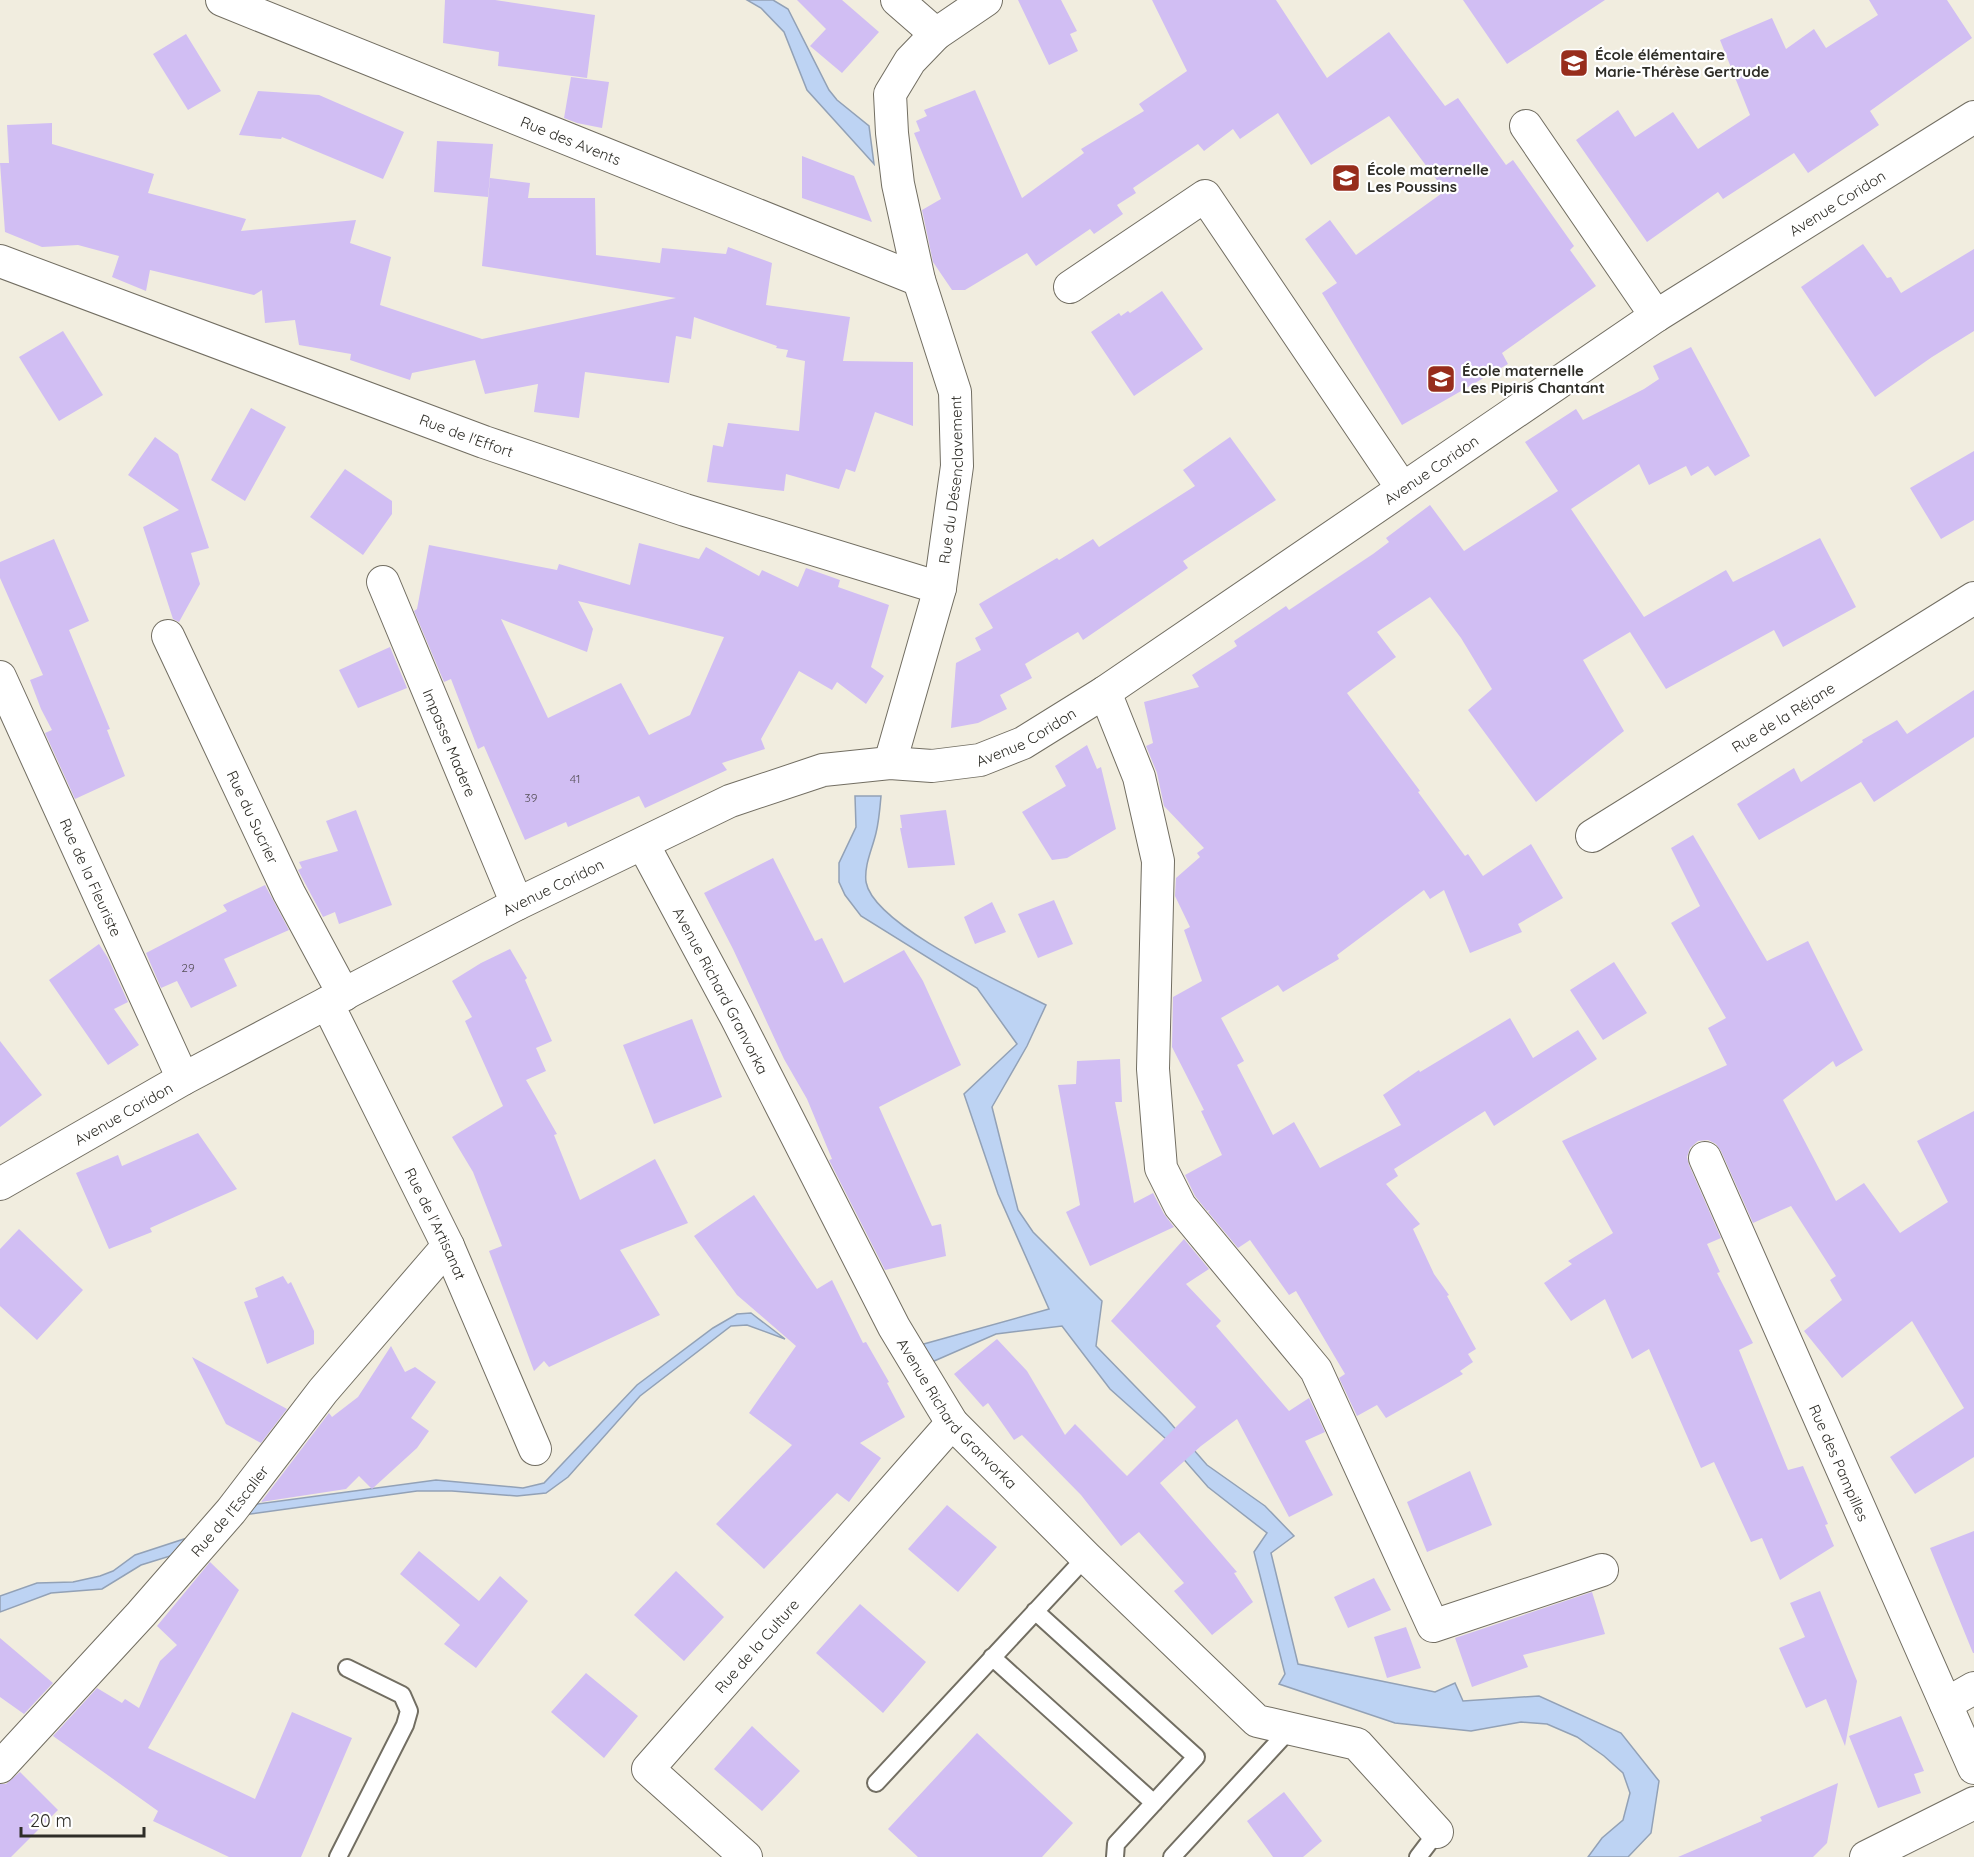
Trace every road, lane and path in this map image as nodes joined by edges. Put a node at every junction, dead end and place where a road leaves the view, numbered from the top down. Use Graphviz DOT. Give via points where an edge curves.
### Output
graph roads {
  1 [pos="222,0"];
  2 [pos="897,0"];
  3 [pos="986,0"];
  4 [pos="936,34"];
  5 [pos="1974,117"];
  6 [pos="1527,126"];
  7 [pos="0,261"];
  8 [pos="919,280"];
  9 [pos="1070,287"];
  10 [pos="1656,316"];
  11 [pos="1402,488"];
  12 [pos="382,582"];
  13 [pos="940,588"];
  14 [pos="1974,598"];
  15 [pos="168,636"];
  16 [pos="0,678"];
  17 [pos="1105,692"];
  18 [pos="890,763"];
  19 [pos="1592,836"];
  20 [pos="643,844"];
  21 [pos="517,904"];
  22 [pos="335,999"];
  23 [pos="183,1079"];
  24 [pos="1705,1158"];
  25 [pos="0,1184"];
  26 [pos="448,1246"];
  27 [pos="952,1423"];
  28 [pos="535,1449"];
  29 [pos="1086,1557"];
  30 [pos="1602,1570"];
  31 [pos="1035,1611"];
  32 [pos="992,1657"];
  33 [pos="347,1668"];
  34 [pos="1974,1688"];
  35 [pos="1946,1704"];
  36 [pos="1291,1728"];
  37 [pos="0,1767"];
  38 [pos="1974,1768"];
  39 [pos="876,1783"];
  40 [pos="1154,1803"];
  41 [pos="1974,1803"];
  42 [pos="1437,1832"];
  43 [pos="338,1857"];
  44 [pos="746,1857"];
  45 [pos="1115,1857"];
  46 [pos="1172,1857"];
  47 [pos="1418,1857"];
  48 [pos="1866,1857"];
  1 -- 8 [label="street, Rue des Avents"];
  2 -- 4 [label="street"];
  3 -- 4 [label="street, Rue du Désenclavement"];
  4 -- 8 [label="street, Rue du Désenclavement" via="910,61 890,94 898,184"];
  5 -- 10 [label="street, Avenue Coridon"];
  6 -- 10 [label="street"];
  7 -- 13 [label="street, Rue de l'Effort" via="484,442 685,510"];
  8 -- 13 [label="street, Rue du Désenclavement" via="955,392 957,466"];
  9 -- 11 [label="street" via="1205,196"];
  10 -- 11 [label="street, Avenue Coridon"];
  11 -- 17 [label="street, Avenue Coridon"];
  12 -- 21 [label="street, Impasse Madere"];
  13 -- 18 [label="street, Rue du Désenclavement"];
  14 -- 19 [label="street, Rue de la Réjane"];
  15 -- 22 [label="street, Rue du Sucrier"];
  16 -- 23 [label="street, Rue de la Fleuriste"];
  17 -- 18 [label="street, Avenue Coridon" via="1023,742 980,760 932,766"];
  17 -- 30 [label="street" via="1139,777 1158,861 1153,1069 1161,1168 1180,1206 1316,1370 1433,1626"];
  18 -- 20 [label="street, Avenue Coridon" via="823,770 730,801"];
  20 -- 21 [label="street, Avenue Coridon"];
  20 -- 27 [label="street, Avenue Richard Granvorka" via="894,1327"];
  21 -- 22 [label="street, Avenue Coridon"];
  22 -- 23 [label="street, Avenue Coridon"];
  22 -- 26 [label="street, Rue de l'Artisanat"];
  23 -- 25 [label="street, Avenue Coridon"];
  24 -- 35 [label="street, Rue des Pampilles"];
  26 -- 28 [label="street, Rue de l'Artisanat"];
  26 -- 37 [label="street, Rue de l'Escalier" via="323,1391 231,1511"];
  27 -- 29 [label="street, Avenue Richard Granvorka"];
  27 -- 44 [label="street, Rue de la Culture" via="648,1769"];
  29 -- 31 [label="lane"];
  29 -- 36 [label="street, Avenue Richard Granvorka" via="1257,1721"];
  31 -- 32 [label="lane"];
  31 -- 40 [label="lane" via="1196,1757"];
  32 -- 39 [label="lane"];
  32 -- 40 [label="lane"];
  33 -- 43 [label="lane" via="402,1695 410,1710"];
  34 -- 35 [label="street"];
  35 -- 38 [label="street, Rue des Pampilles"];
  36 -- 42 [label="street, Avenue Richard Granvorka" via="1356,1744"];
  36 -- 46 [label="lane"];
  40 -- 45 [label="lane" via="1116,1844"];
  41 -- 48 [label="street"];
  42 -- 47 [label="lane"];
}
